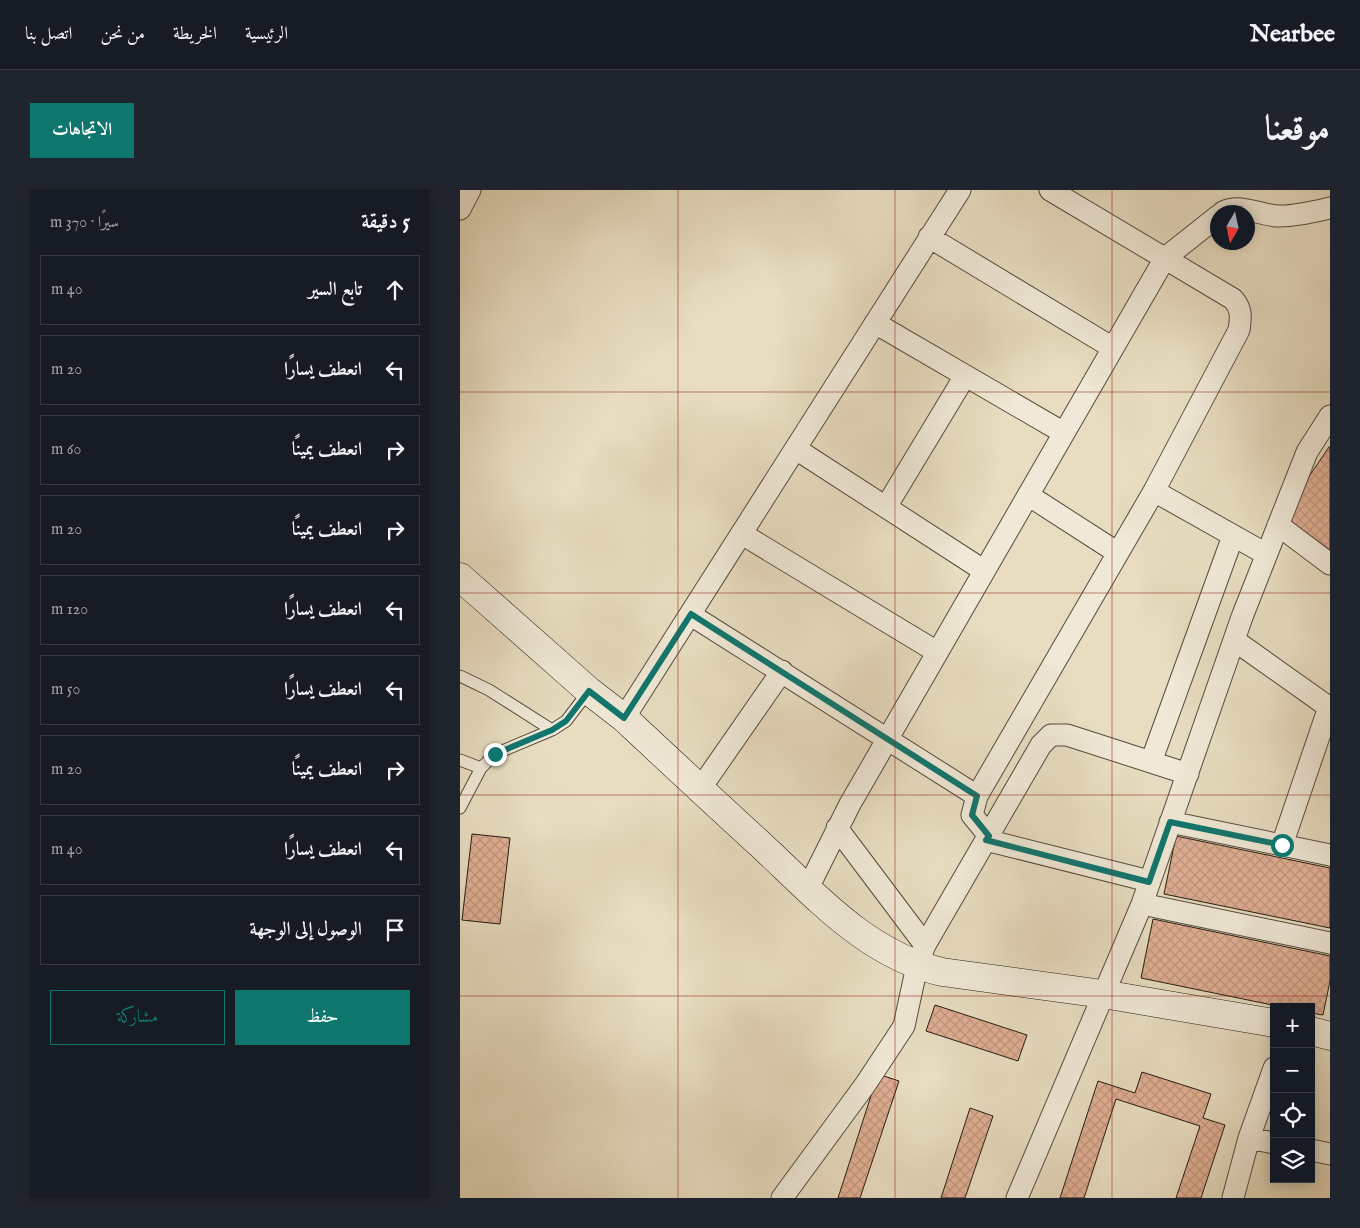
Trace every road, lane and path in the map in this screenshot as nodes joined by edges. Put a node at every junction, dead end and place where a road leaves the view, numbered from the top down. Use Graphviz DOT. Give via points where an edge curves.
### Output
graph roads {
  1 [pos="470,190"];
  2 [pos="960,190"];
  3 [pos="1050,190"];
  4 [pos="1330,208"];
  5 [pos="460,209"];
  6 [pos="1255,211"];
  7 [pos="1210,222"];
  8 [pos="930,238"];
  9 [pos="1165,258"];
  10 [pos="875,324"];
  11 [pos="1113,348"];
  12 [pos="966,376"];
  13 [pos="1328,422"];
  14 [pos="1064,433"];
  15 [pos="796,449"];
  16 [pos="1154,491"];
  17 [pos="1028,494"];
  18 [pos="886,507"];
  19 [pos="1278,525"];
  20 [pos="742,534"];
  21 [pos="1233,536"];
  22 [pos="1118,553"];
  23 [pos="1266,554"];
  24 [pos="1330,564"];
  25 [pos="983,570"];
  26 [pos="460,577"];
  27 [pos="691,614"];
  28 [pos="1234,640"];
  29 [pos="937,652"];
  30 [pos="782,671"];
  31 [pos="460,676"];
  32 [pos="589,691"];
  33 [pos="1330,707"];
  34 [pos="624,718"];
  35 [pos="552,730"];
  36 [pos="888,738"];
  37 [pos="460,760"];
  38 [pos="1151,762"];
  39 [pos="481,768"];
  40 [pos="1188,774"];
  41 [pos="700,789"];
  42 [pos="977,796"];
  43 [pos="460,808"];
  44 [pos="1170,822"];
  45 [pos="837,828"];
  46 [pos="987,838"];
  47 [pos="1282,845"];
  48 [pos="1330,855"];
  49 [pos="1149,882"];
  50 [pos="808,888"];
  51 [pos="1142,904"];
  52 [pos="1330,943"];
  53 [pos="921,955"];
  54 [pos="1103,994"];
  55 [pos="1270,1022"];
  56 [pos="1315,1032"];
  57 [pos="1330,1036"];
  58 [pos="1270,1079"];
  59 [pos="1249,1138"];
  60 [pos="1270,1142"];
  61 [pos="1315,1151"];
  62 [pos="1330,1154"];
  63 [pos="782,1198"];
  64 [pos="1017,1198"];
  65 [pos="1233,1198"];
  1 -- 5 [label="street"];
  2 -- 8 [label="street"];
  3 -- 9 [label="street"];
  4 -- 6 [label="street" via="1278,216"];
  7 -- 9 [label="street"];
  8 -- 10 [label="street"];
  8 -- 11 [label="street"];
  9 -- 11 [label="street"];
  9 -- 16 [label="street" via="1233,299 1241,312 1239,330"];
  10 -- 12 [label="street"];
  10 -- 15 [label="street"];
  11 -- 14 [label="street"];
  12 -- 14 [label="street"];
  12 -- 18 [label="street"];
  13 -- 19 [label="street" via="1306,452"];
  14 -- 17 [label="street"];
  15 -- 18 [label="street"];
  15 -- 20 [label="street"];
  16 -- 21 [label="street"];
  16 -- 22 [label="street"];
  17 -- 22 [label="street"];
  17 -- 25 [label="street"];
  18 -- 25 [label="street"];
  19 -- 23 [label="street"];
  19 -- 24 [label="street"];
  20 -- 27 [label="street"];
  20 -- 29 [label="street"];
  21 -- 23 [label="street"];
  21 -- 38 [label="street"];
  22 -- 42 [label="street"];
  23 -- 28 [label="street"];
  25 -- 29 [label="street"];
  26 -- 32 [label="main road"];
  27 -- 30 [label="street"];
  27 -- 34 [label="street"];
  28 -- 33 [label="street"];
  28 -- 40 [label="street"];
  29 -- 36 [label="street"];
  30 -- 36 [label="street"];
  30 -- 41 [label="street"];
  31 -- 35 [label="lane" via="489,690"];
  32 -- 34 [label="main road"];
  32 -- 35 [label="lane" via="566,721"];
  33 -- 47 [label="street"];
  34 -- 41 [label="main road"];
  35 -- 39 [label="lane" via="495,754"];
  36 -- 42 [label="street"];
  36 -- 45 [label="street"];
  37 -- 39 [label="lane"];
  38 -- 40 [label="street"];
  38 -- 46 [label="street" via="1067,735 1051,735 1041,745"];
  39 -- 43 [label="lane"];
  40 -- 44 [label="street"];
  41 -- 50 [label="main road"];
  42 -- 46 [label="street" via="972,815"];
  44 -- 47 [label="street"];
  44 -- 49 [label="street"];
  45 -- 50 [label="street"];
  45 -- 53 [label="street"];
  46 -- 49 [label="street"];
  46 -- 53 [label="street"];
  47 -- 48 [label="street"];
  49 -- 51 [label="street"];
  50 -- 53 [label="main road" via="848,925 892,955"];
  51 -- 52 [label="street"];
  51 -- 54 [label="street"];
  53 -- 54 [label="main road" via="994,980"];
  53 -- 63 [label="street" via="904,1026 892,1047"];
  54 -- 55 [label="main road"];
  54 -- 64 [label="street"];
  56 -- 57 [label="main road"];
  58 -- 59 [label="street"];
  59 -- 60 [label="street"];
  59 -- 65 [label="street"];
  61 -- 62 [label="street"];
}
